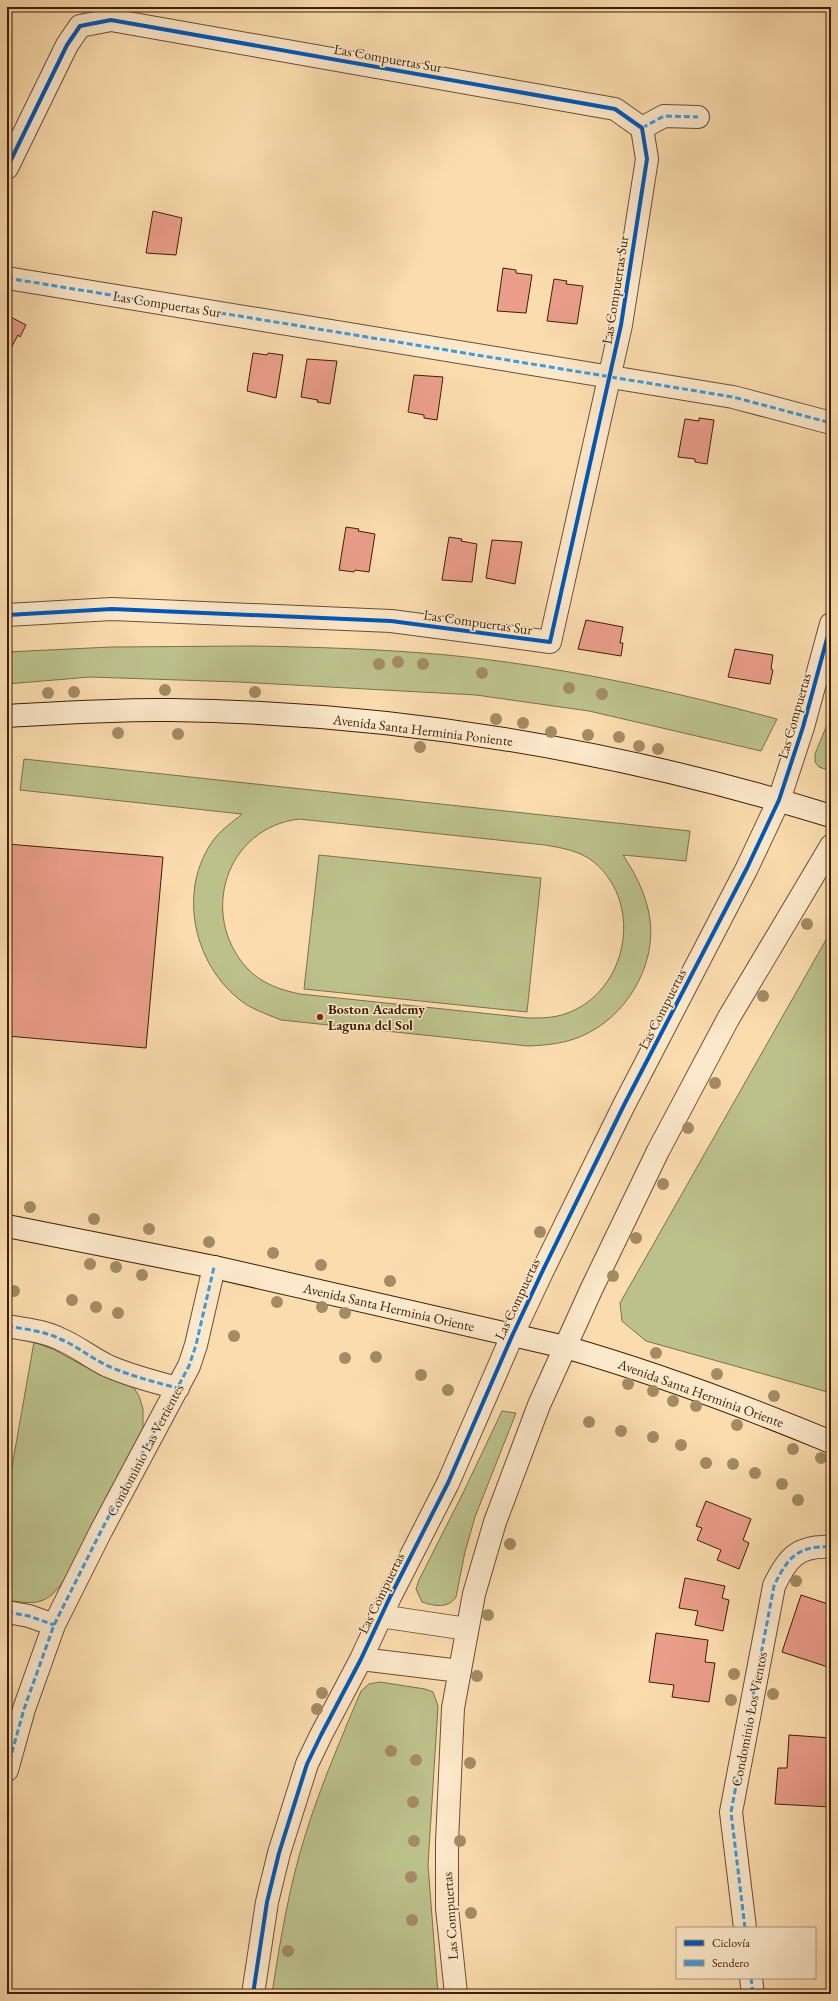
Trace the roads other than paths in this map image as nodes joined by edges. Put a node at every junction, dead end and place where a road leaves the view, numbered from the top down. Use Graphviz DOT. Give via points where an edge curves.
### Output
graph roads {
  1 [pos="698,117"];
  2 [pos="642,128"];
  3 [pos="7,168"];
  4 [pos="7,278"];
  5 [pos="610,377"];
  6 [pos="831,423"];
  7 [pos="7,615"];
  8 [pos="831,624"];
  9 [pos="7,716"];
  10 [pos="779,800"];
  11 [pos="831,816"];
  12 [pos="831,846"];
  13 [pos="7,1226"];
  14 [pos="214,1267"];
  15 [pos="7,1326"];
  16 [pos="512,1336"];
  17 [pos="565,1346"];
  18 [pos="178,1388"];
  19 [pos="831,1442"];
  20 [pos="831,1547"];
  21 [pos="7,1612"];
  22 [pos="380,1616"];
  23 [pos="54,1625"];
  24 [pos="467,1629"];
  25 [pos="361,1660"];
  26 [pos="460,1671"];
  27 [pos="7,1770"];
  28 [pos="745,1927"];
  29 [pos="751,1979"];
  30 [pos="253,1994"];
  31 [pos="456,1994"];
  32 [pos="753,1994"];
  1 -- 2 [label="street" via="664,116"];
  2 -- 3 [label="street, Las Compuertas Sur" via="615,109 110,20 80,26 67,45"];
  2 -- 5 [label="street, Las Compuertas Sur" via="647,159 621,325"];
  4 -- 5 [label="street, Las Compuertas Sur"];
  5 -- 6 [label="street, Las Compuertas Sur" via="733,397"];
  5 -- 7 [label="street, Las Compuertas Sur" via="550,642 391,621 112,609"];
  8 -- 10 [label="street, Las Compuertas" via="803,727"];
  9 -- 10 [label="street, Avenida Santa Herminia Poniente" via="169,710 321,717 404,725 491,736 682,776"];
  10 -- 11 [label="street, Avenida Santa Herminia Poniente"];
  10 -- 16 [label="street, Las Compuertas" via="747,868 621,1112"];
  12 -- 17 [label="street, Las Compuertas" via="739,1000 689,1090"];
  13 -- 14 [label="street, Avenida Santa Herminia Oriente"];
  14 -- 16 [label="street, Avenida Santa Herminia Oriente"];
  14 -- 18 [label="street, Condominio Las Vertientes" via="192,1358"];
  15 -- 18 [label="street" via="61,1339 97,1361 122,1372"];
  16 -- 17 [label="street, Avenida Santa Herminia Oriente"];
  16 -- 22 [label="street, Las Compuertas" via="448,1483"];
  17 -- 19 [label="street, Avenida Santa Herminia Oriente" via="687,1385"];
  17 -- 24 [label="street, Las Compuertas" via="495,1522 474,1594"];
  18 -- 23 [label="street, Condominio Las Vertientes"];
  20 -- 28 [label="street, Condominio Los Vientos" via="805,1548 794,1555 784,1566 774,1586 731,1812"];
  21 -- 23 [label="street" via="29,1616"];
  22 -- 24 [label="street, Las Compuertas"];
  22 -- 25 [label="street, Las Compuertas"];
  23 -- 27 [label="street, Condominio Las Vertientes" via="24,1709"];
  24 -- 26 [label="street, Las Compuertas"];
  25 -- 26 [label="street"];
  25 -- 30 [label="street, Las Compuertas" via="314,1750 292,1810 267,1902"];
  26 -- 31 [label="street, Las Compuertas" via="453,1708 447,1849 447,1908"];
  29 -- 32 [label="street"];
}
